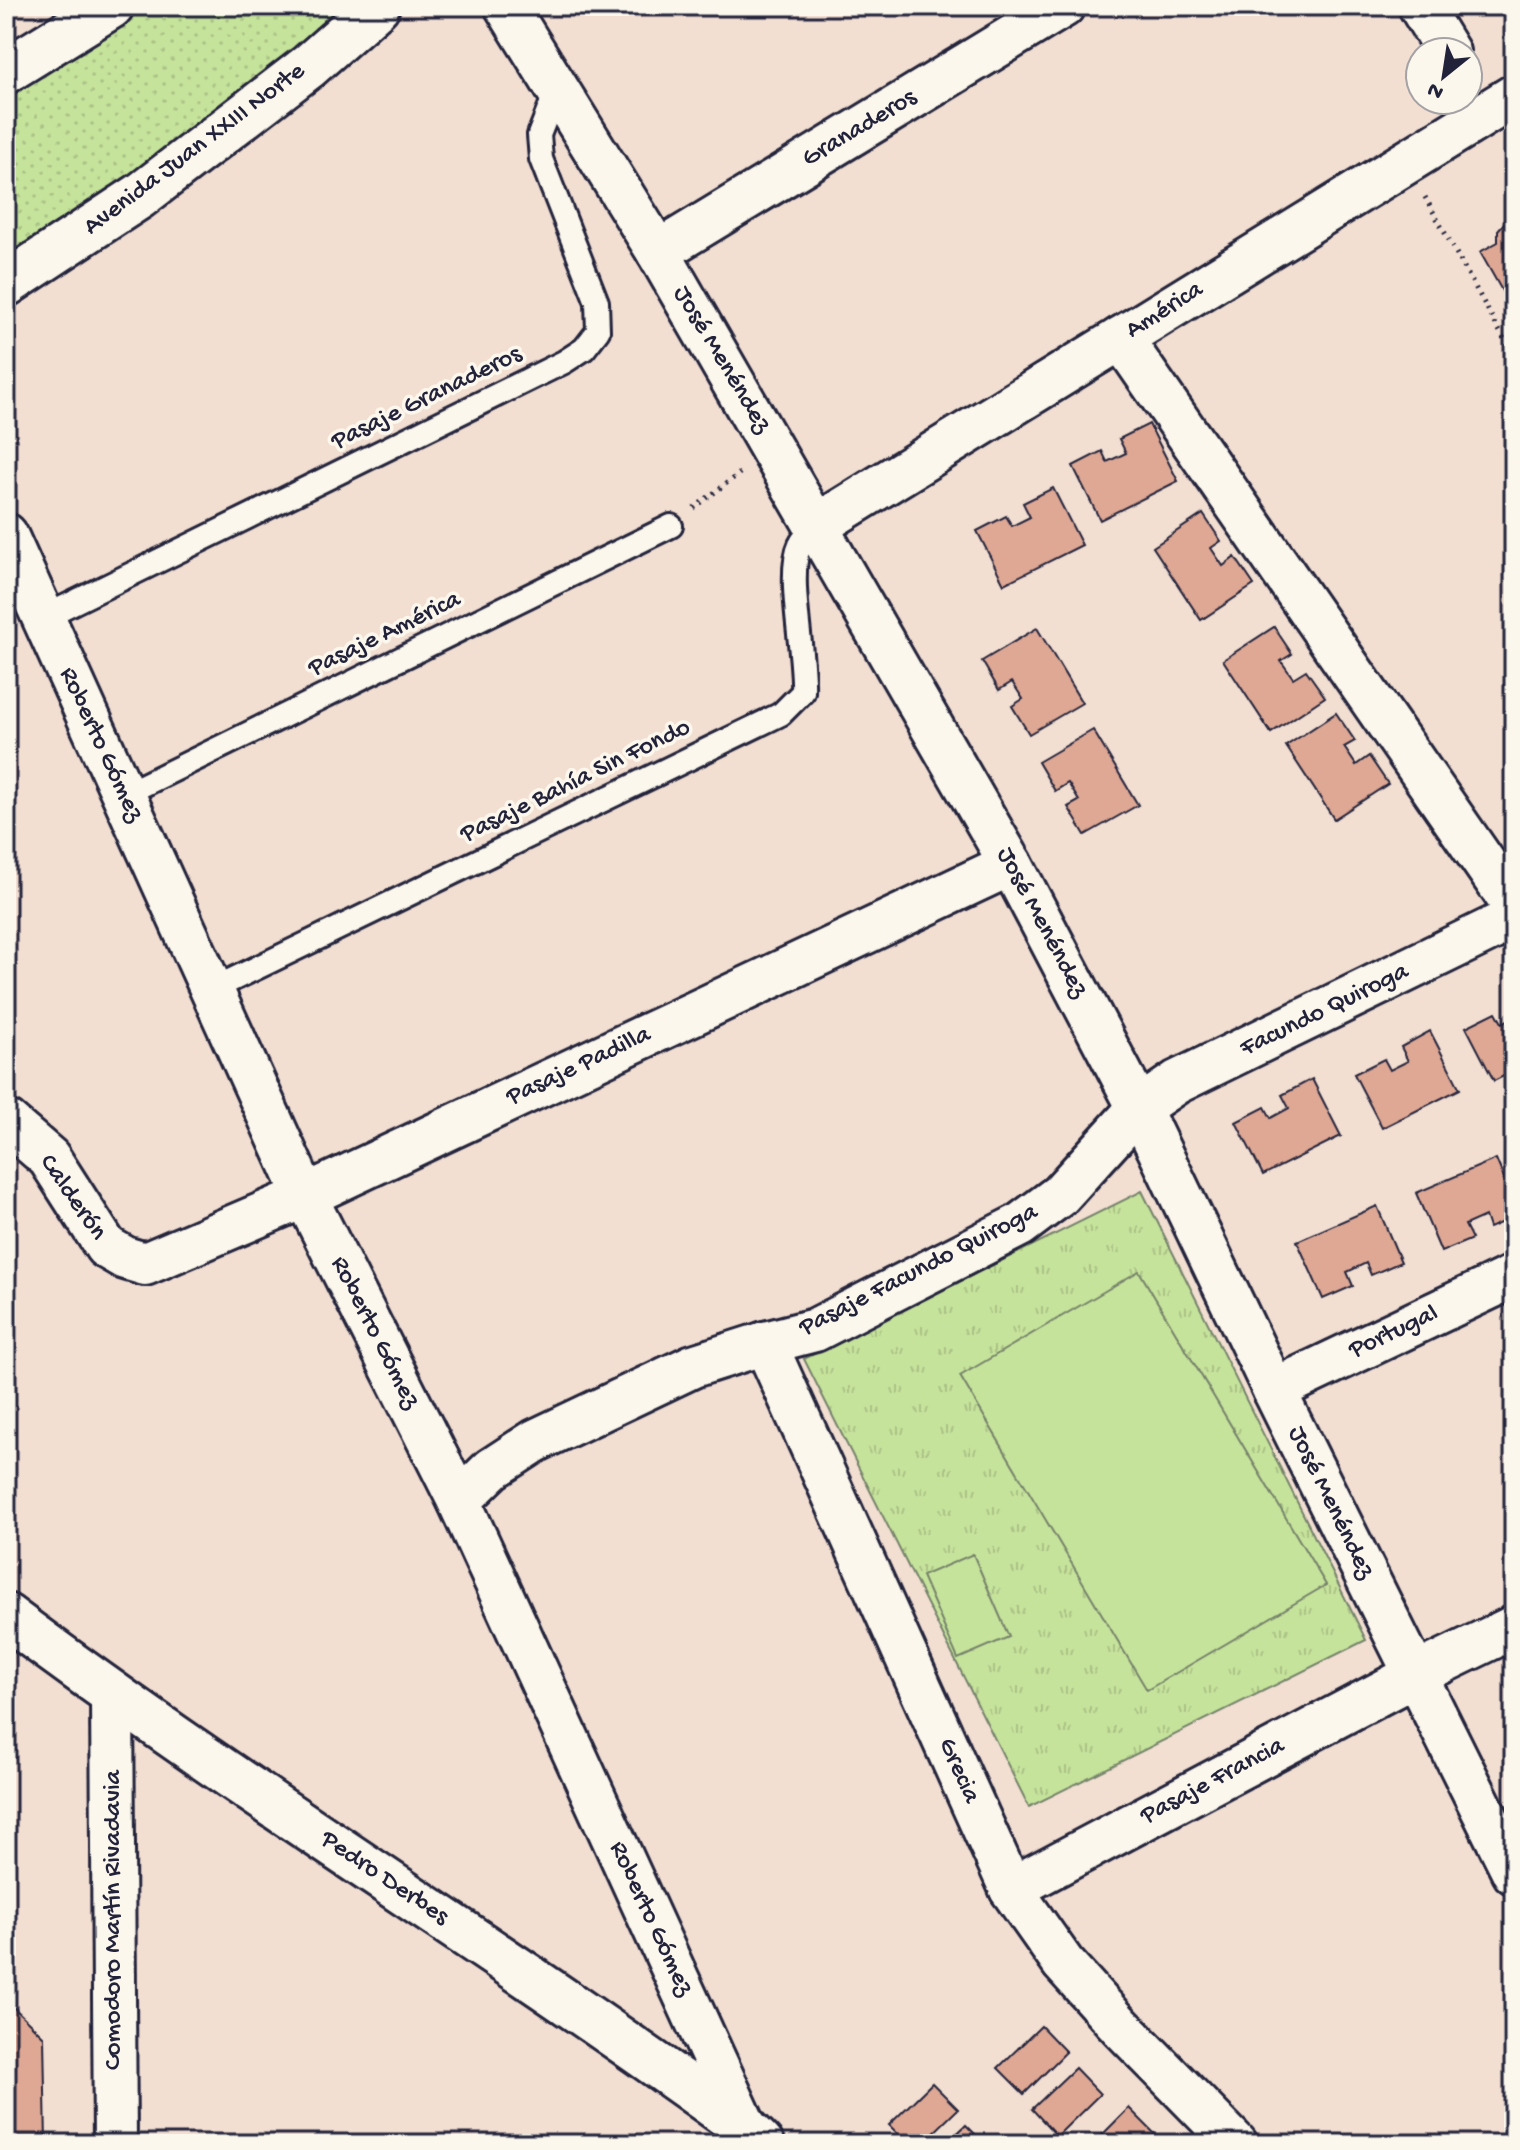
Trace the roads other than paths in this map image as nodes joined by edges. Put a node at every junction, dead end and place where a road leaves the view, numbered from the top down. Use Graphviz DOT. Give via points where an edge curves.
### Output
graph roads {
  1 [pos="111,6"];
  2 [pos="377,6"];
  3 [pos="506,6"];
  4 [pos="1063,6"];
  5 [pos="1420,6"];
  6 [pos="1438,36"];
  7 [pos="6,71"];
  8 [pos="557,89"];
  9 [pos="1489,98"];
  10 [pos="658,252"];
  11 [pos="6,284"];
  12 [pos="1121,338"];
  13 [pos="671,526"];
  14 [pos="816,526"];
  15 [pos="6,535"];
  16 [pos="42,618"];
  17 [pos="123,795"];
  18 [pos="1011,864"];
  19 [pos="1514,906"];
  20 [pos="1514,918"];
  21 [pos="211,990"];
  22 [pos="1139,1108"];
  23 [pos="6,1121"];
  24 [pos="305,1196"];
  25 [pos="145,1264"];
  26 [pos="1514,1276"];
  27 [pos="765,1343"];
  28 [pos="1274,1390"];
  29 [pos="459,1501"];
  30 [pos="6,1616"];
  31 [pos="1514,1627"];
  32 [pos="1415,1675"];
  33 [pos="112,1696"];
  34 [pos="1514,1873"];
  35 [pos="1011,1889"];
  36 [pos="753,2136"];
  37 [pos="115,2144"];
  38 [pos="1236,2144"];
  1 -- 7 [label="main road"];
  2 -- 11 [label="main road, Avenida Juan XXIII Norte" via="309,66 152,187"];
  3 -- 8 [label="street, José Menéndez"];
  4 -- 10 [label="street, Granaderos"];
  5 -- 6 [label="street"];
  8 -- 10 [label="street, José Menéndez"];
  8 -- 16 [label="lane, Pasaje Granaderos" via="539,135 541,159 597,302 598,331 584,349"];
  9 -- 12 [label="street, América" via="1405,163"];
  10 -- 14 [label="street, José Menéndez"];
  12 -- 14 [label="street, América"];
  12 -- 19 [label="street"];
  13 -- 17 [label="lane, Pasaje América"];
  14 -- 18 [label="street, José Menéndez"];
  14 -- 21 [label="lane, Pasaje Bahía Sin Fondo" via="800,543 794,567 803,692 781,714"];
  15 -- 16 [label="street, Roberto Gómez"];
  16 -- 17 [label="street, Roberto Gómez"];
  17 -- 21 [label="street, Roberto Gómez"];
  18 -- 22 [label="street, José Menéndez"];
  18 -- 24 [label="street, Pasaje Padilla"];
  20 -- 22 [label="street, Facundo Quiroga" via="1177,1082"];
  21 -- 24 [label="street, Roberto Gómez"];
  22 -- 27 [label="street, Pasaje Facundo Quiroga" via="1060,1195 1020,1225 815,1330"];
  22 -- 28 [label="street, José Menéndez"];
  23 -- 25 [label="street, Calderón" via="49,1158 106,1247"];
  24 -- 25 [label="street, Pasaje Padilla"];
  24 -- 29 [label="street, Roberto Gómez"];
  26 -- 28 [label="street, Portugal"];
  27 -- 29 [label="street, Pasaje Facundo Quiroga" via="693,1366 535,1441 492,1469"];
  27 -- 35 [label="street, Grecia"];
  28 -- 32 [label="street, José Menéndez"];
  29 -- 36 [label="street, Roberto Gómez"];
  30 -- 33 [label="main road, Pedro Derbes"];
  31 -- 32 [label="street, Pasaje Francia"];
  32 -- 34 [label="street, José Menéndez"];
  32 -- 35 [label="street, Pasaje Francia"];
  33 -- 36 [label="main road, Pedro Derbes" via="613,2034"];
  33 -- 37 [label="street, Comodoro Martín Rivadavia"];
  35 -- 38 [label="street, Grecia" via="1063,1963"];
}
